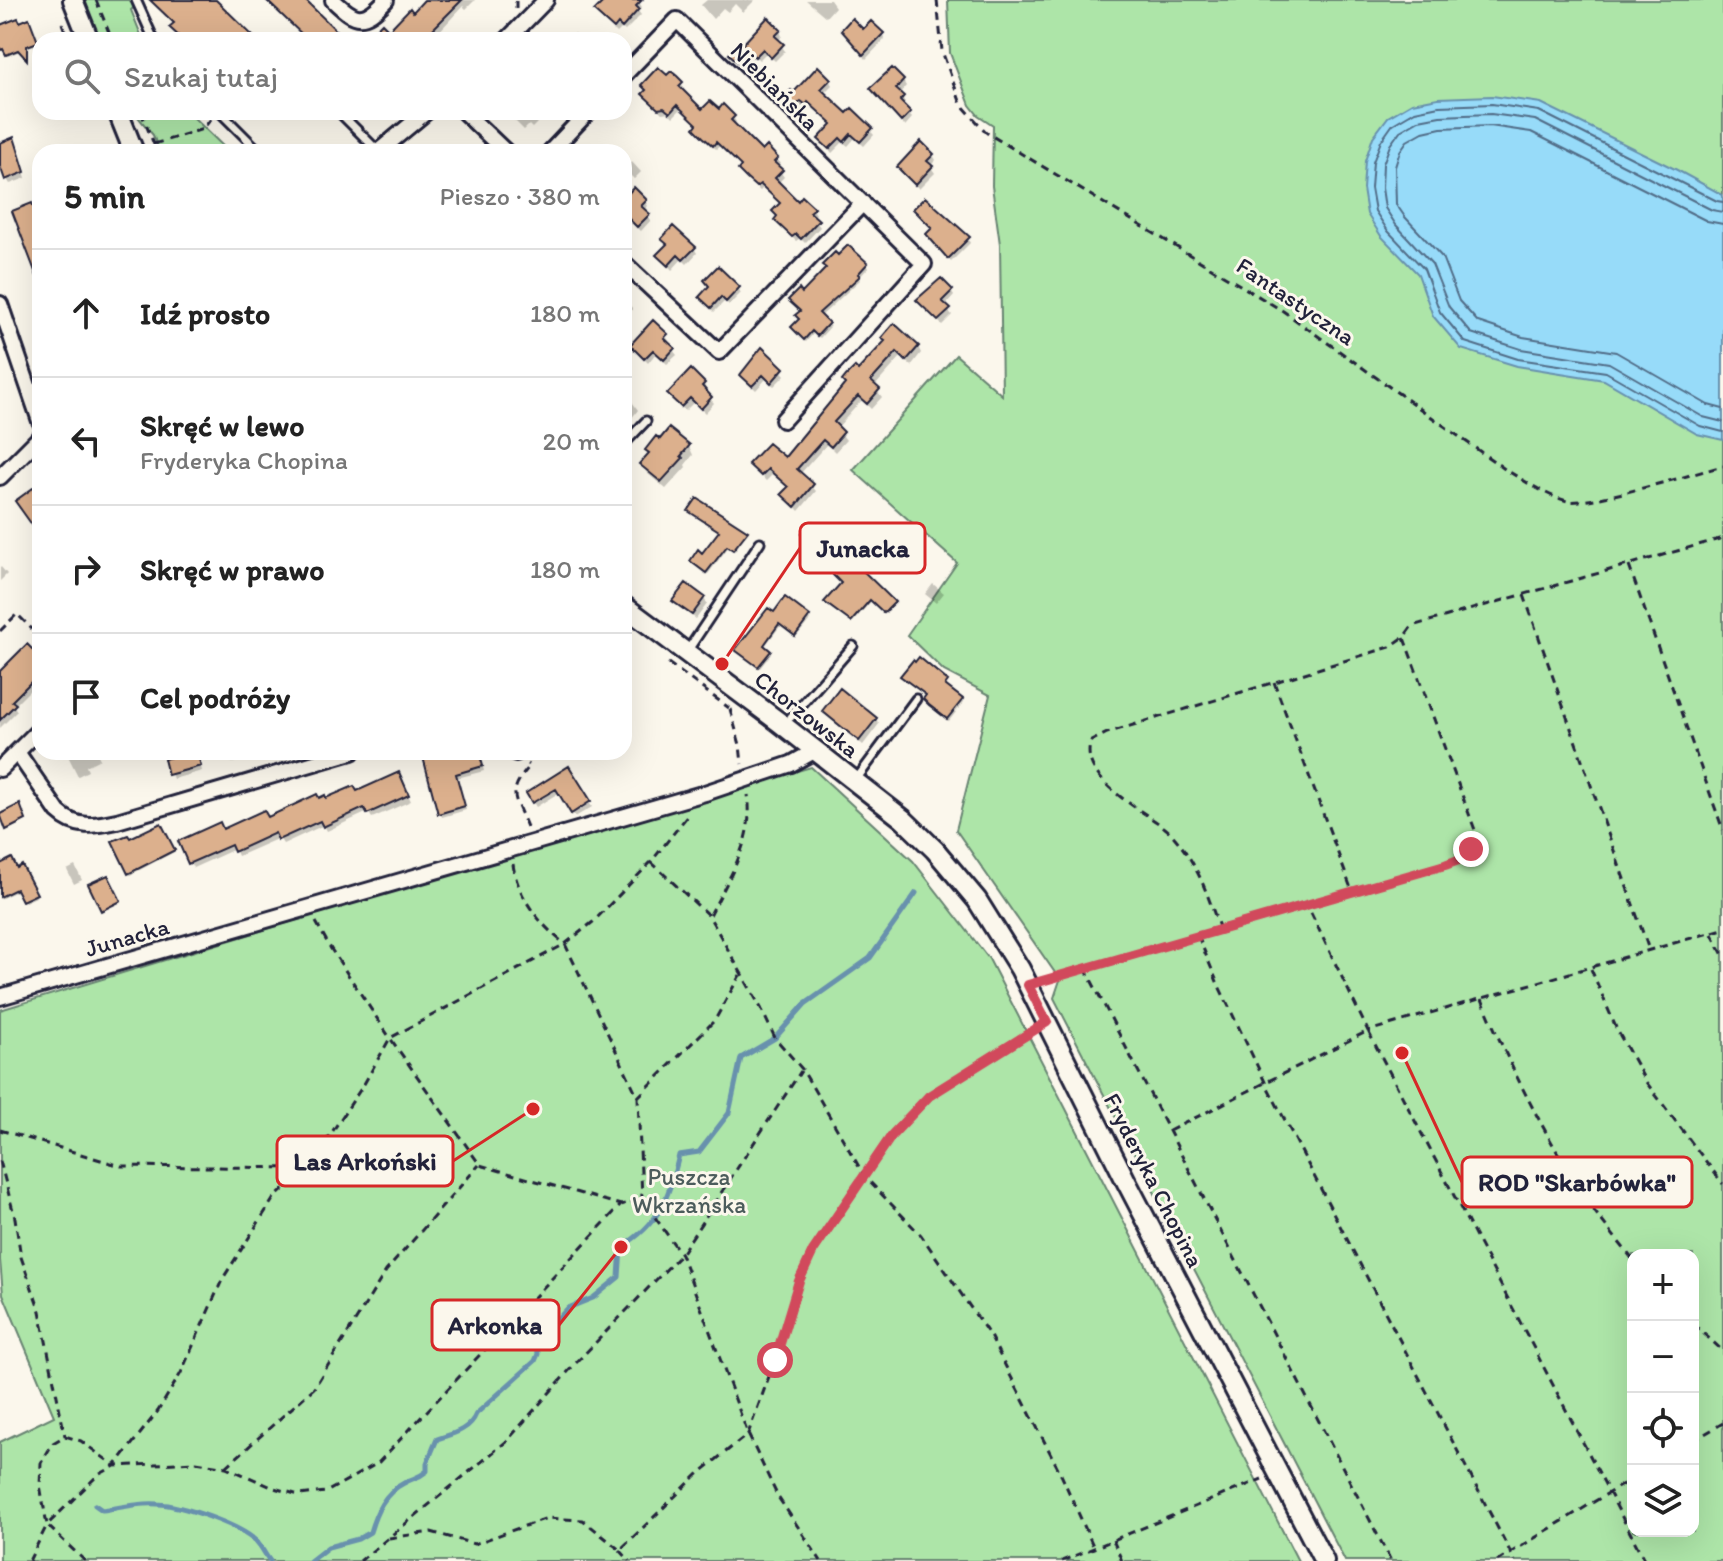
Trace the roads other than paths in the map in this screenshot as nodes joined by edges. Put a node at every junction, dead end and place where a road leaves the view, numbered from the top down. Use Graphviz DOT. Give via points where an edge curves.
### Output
graph roads {
  1 [pos="73,0"];
  2 [pos="136,0"];
  3 [pos="333,0"];
  4 [pos="386,0"];
  5 [pos="540,2"];
  6 [pos="86,32"];
  7 [pos="150,32"];
  8 [pos="514,32"];
  9 [pos="632,67"];
  10 [pos="121,120"];
  11 [pos="227,120"];
  12 [pos="347,120"];
  13 [pos="416,120"];
  14 [pos="472,120"];
  15 [pos="580,120"];
  16 [pos="131,144"];
  17 [pos="252,144"];
  18 [pos="370,144"];
  19 [pos="388,144"];
  20 [pos="498,144"];
  21 [pos="558,144"];
  22 [pos="863,203"];
  23 [pos="632,270"];
  24 [pos="0,304"];
  25 [pos="7,345"];
  26 [pos="32,403"];
  27 [pos="783,420"];
  28 [pos="646,421"];
  29 [pos="632,436"];
  30 [pos="32,445"];
  31 [pos="0,477"];
  32 [pos="760,542"];
  33 [pos="632,612"];
  34 [pos="853,646"];
  35 [pos="686,652"];
  36 [pos="916,699"];
  37 [pos="791,717"];
  38 [pos="32,737"];
  39 [pos="816,750"];
  40 [pos="17,752"];
  41 [pos="325,760"];
  42 [pos="0,769"];
  43 [pos="855,781"];
  44 [pos="919,835"];
  45 [pos="0,997"];
  46 [pos="1324,1561"];
  1 -- 6 [label="street"];
  2 -- 7 [label="lane"];
  3 -- 4 [label="street" via="348,14 363,18"];
  5 -- 8 [label="street"];
  9 -- 22 [label="street, Niebiańska" via="677,20"];
  10 -- 16 [label="street"];
  11 -- 17 [label="lane"];
  12 -- 18 [label="lane"];
  13 -- 19 [label="street"];
  14 -- 20 [label="street"];
  15 -- 21 [label="street"];
  22 -- 23 [label="street" via="719,352"];
  22 -- 27 [label="street, Niebiańska" via="924,264"];
  24 -- 25 [label="street"];
  25 -- 26 [label="street"];
  28 -- 29 [label="lane"];
  30 -- 31 [label="street"];
  32 -- 35 [label="lane"];
  33 -- 35 [label="street, Chorzowska"];
  34 -- 37 [label="lane"];
  35 -- 39 [label="street, Chorzowska"];
  36 -- 43 [label="lane"];
  38 -- 40 [label="street"];
  39 -- 43 [label="street, Chorzowska"];
  39 -- 45 [label="street, Junacka" via="791,764 705,793"];
  40 -- 41 [label="street" via="58,812 88,826"];
  40 -- 42 [label="street"];
  43 -- 44 [label="street, Chorzowska"];
  44 -- 46 [label="street, Fryderyka Chopina" via="977,900 1005,943"];
}
